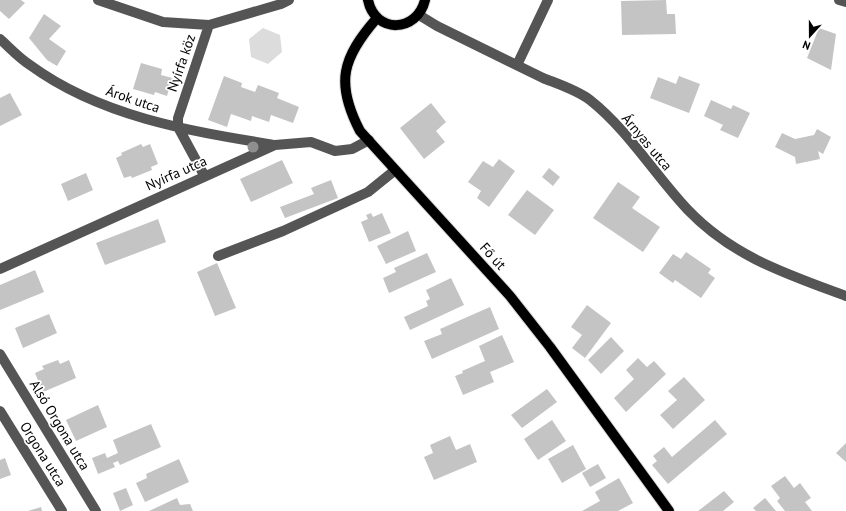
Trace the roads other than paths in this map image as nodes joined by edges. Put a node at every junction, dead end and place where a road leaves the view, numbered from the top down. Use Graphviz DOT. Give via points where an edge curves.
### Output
graph roads {
  1 [pos="98,0"];
  2 [pos="289,0"];
  3 [pos="368,0"];
  4 [pos="425,0"];
  5 [pos="548,0"];
  6 [pos="839,0"];
  7 [pos="846,2"];
  8 [pos="419,15"];
  9 [pos="377,18"];
  10 [pos="209,25"];
  11 [pos="0,39"];
  12 [pos="517,65"];
  13 [pos="178,127"];
  14 [pos="369,140"];
  15 [pos="275,145"];
  16 [pos="394,170"];
  17 [pos="204,175"];
  18 [pos="218,256"];
  19 [pos="0,269"];
  20 [pos="846,296"];
  21 [pos="0,354"];
  22 [pos="0,411"];
  23 [pos="62,511"];
  24 [pos="96,511"];
  25 [pos="669,511"];
  1 -- 10 [label="street" via="163,22"];
  2 -- 10 [label="street"];
  3 -- 9 [label="main road"];
  4 -- 8 [label="main road"];
  5 -- 12 [label="street"];
  6 -- 7 [label="street"];
  8 -- 9 [label="main road" via="410,22 399,25 388,24"];
  8 -- 12 [label="street, Árnyas utca"];
  9 -- 14 [label="main road, Fő út" via="360,37 348,60 344,84 350,112 360,131"];
  10 -- 13 [label="street, Nyírfa köz" via="181,106"];
  11 -- 13 [label="street, Árok utca" via="30,65 68,88 115,110"];
  12 -- 20 [label="street, Árnyas utca" via="589,99 619,128 689,211 713,233 741,253 777,270"];
  13 -- 15 [label="street, Árok utca"];
  13 -- 17 [label="street"];
  14 -- 15 [label="street, Nyírfa utca" via="352,149 336,151 311,142"];
  14 -- 16 [label="main road, Fő út"];
  15 -- 17 [label="street, Nyírfa utca"];
  16 -- 18 [label="street" via="368,192 283,231"];
  16 -- 25 [label="main road, Fő út" via="510,296"];
  17 -- 19 [label="street, Nyírfa utca"];
  21 -- 24 [label="street, Alsó Orgona utca"];
  22 -- 23 [label="street, Orgona utca"];
}
